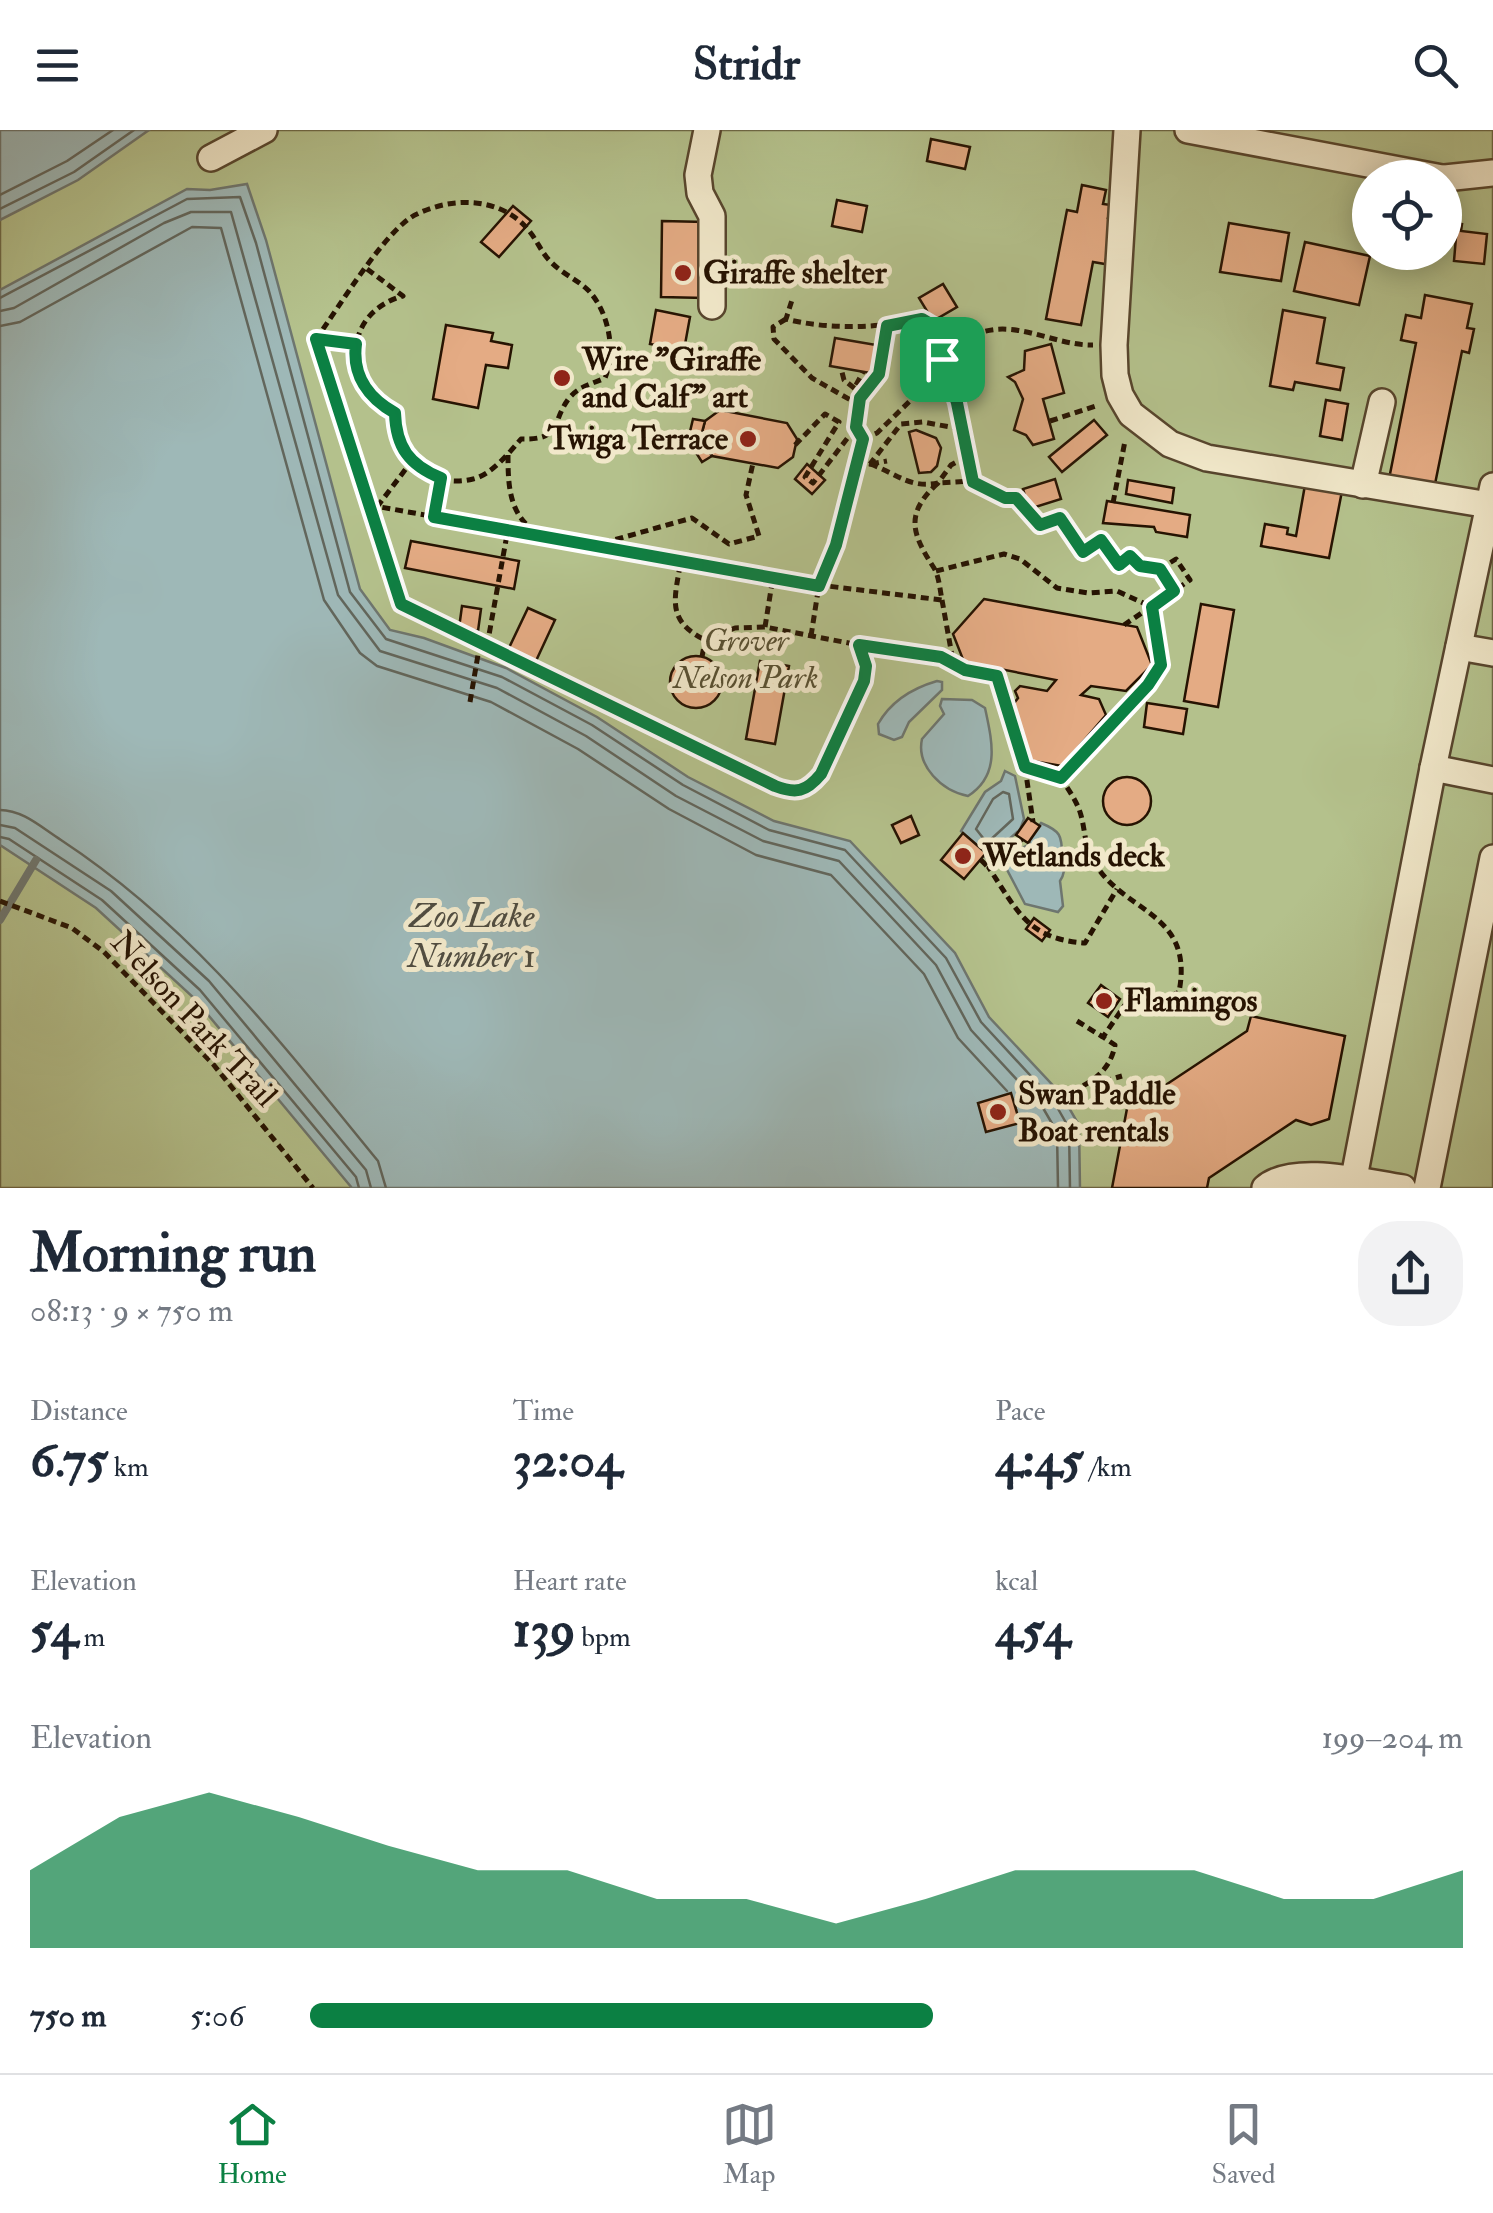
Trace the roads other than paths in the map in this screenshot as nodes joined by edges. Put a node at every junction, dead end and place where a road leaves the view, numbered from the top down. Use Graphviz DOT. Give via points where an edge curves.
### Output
graph roads {
  1 [pos="264,130"];
  2 [pos="707,130"];
  3 [pos="1127,130"];
  4 [pos="1188,130"];
  5 [pos="211,158"];
  6 [pos="1352,161"];
  7 [pos="1493,174"];
  8 [pos="1462,176"];
  9 [pos="712,306"];
  10 [pos="1382,402"];
  11 [pos="1363,485"];
  12 [pos="1491,496"];
  13 [pos="1459,647"];
  14 [pos="1493,653"];
  15 [pos="1433,768"];
  16 [pos="1493,780"];
  17 [pos="1493,858"];
  18 [pos="1352,1185"];
  19 [pos="1265,1188"];
  20 [pos="1403,1188"];
  21 [pos="1427,1188"];
  1 -- 5 [label="lane"];
  2 -- 9 [label="lane" via="698,174 712,216"];
  3 -- 11 [label="lane" via="1114,345 1126,404 1170,444 1208,458"];
  4 -- 6 [label="lane"];
  7 -- 8 [label="lane"];
  10 -- 11 [label="lane"];
  11 -- 12 [label="lane"];
  12 -- 13 [label="lane"];
  13 -- 14 [label="lane"];
  13 -- 15 [label="lane"];
  15 -- 16 [label="lane"];
  15 -- 18 [label="lane"];
  17 -- 21 [label="lane"];
  18 -- 19 [label="lane" via="1289,1176"];
  18 -- 20 [label="lane"];
}
